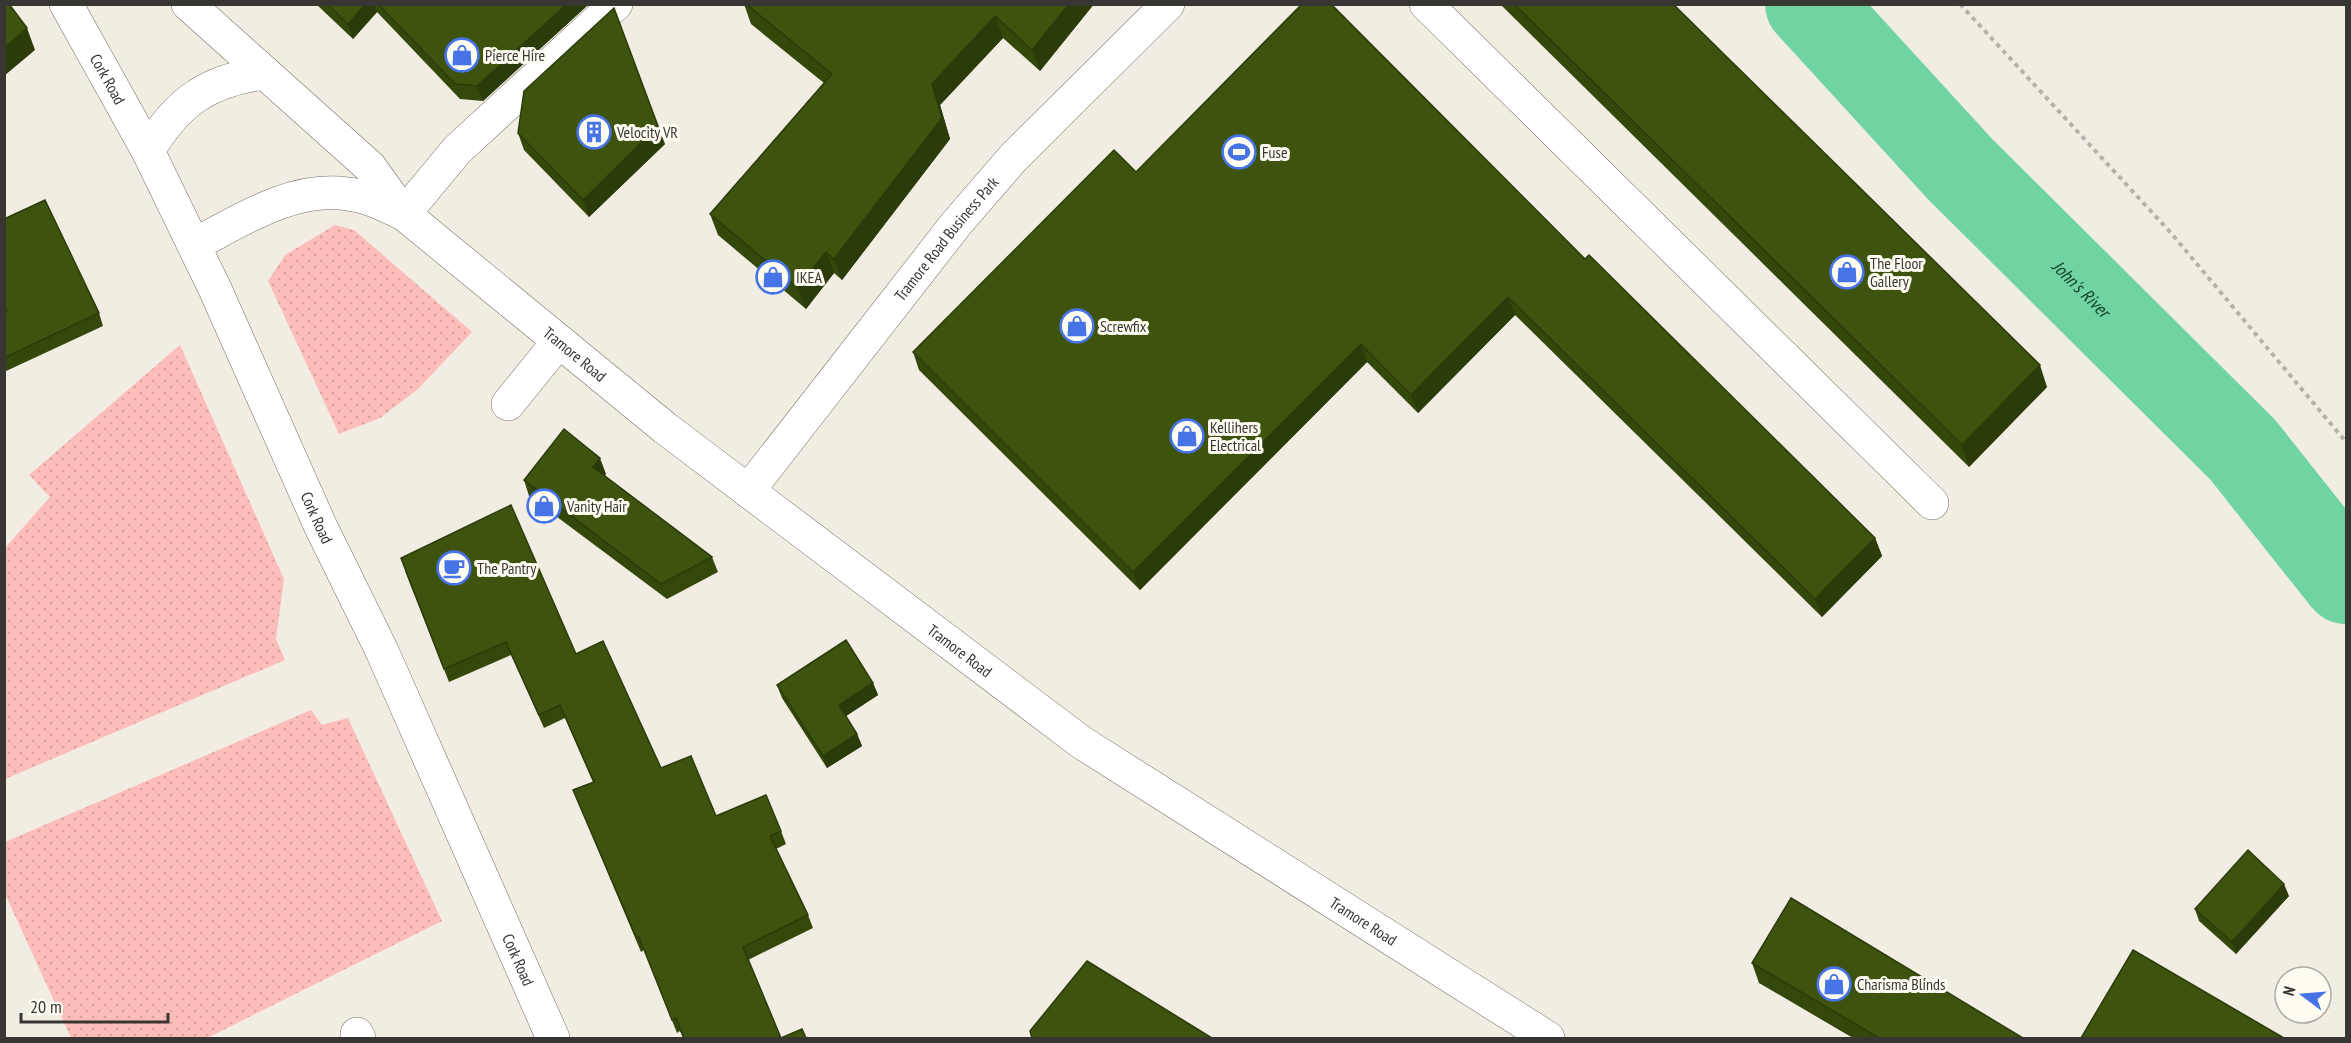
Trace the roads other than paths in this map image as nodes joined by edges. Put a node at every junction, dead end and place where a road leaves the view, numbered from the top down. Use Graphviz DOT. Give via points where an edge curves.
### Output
graph roads {
  1 [pos="66,4"];
  2 [pos="188,4"];
  3 [pos="616,4"];
  4 [pos="1168,4"];
  5 [pos="1426,4"];
  6 [pos="265,73"];
  7 [pos="148,151"];
  8 [pos="404,214"];
  9 [pos="194,245"];
  10 [pos="559,341"];
  11 [pos="508,404"];
  12 [pos="748,491"];
  13 [pos="1932,503"];
  14 [pos="553,1038"];
  15 [pos="1548,1038"];
  1 -- 7 [label="main road, Cork Road"];
  2 -- 6 [label="main road, Tramore Road"];
  3 -- 8 [label="main road" via="456,150"];
  4 -- 12 [label="main road, Tramore Road Business Park" via="1013,158 956,224"];
  5 -- 13 [label="main road"];
  6 -- 7 [label="main road" via="227,80 192,99 160,130"];
  6 -- 8 [label="main road, Tramore Road" via="370,168"];
  7 -- 9 [label="main road, Cork Road"];
  8 -- 9 [label="main road, Tramore Road" via="348,194 314,194 272,205"];
  8 -- 10 [label="main road, Tramore Road"];
  9 -- 14 [label="main road, Cork Road" via="320,525 382,651"];
  10 -- 11 [label="main road"];
  10 -- 12 [label="main road, Tramore Road"];
  12 -- 15 [label="main road, Tramore Road" via="1081,742"];
}
